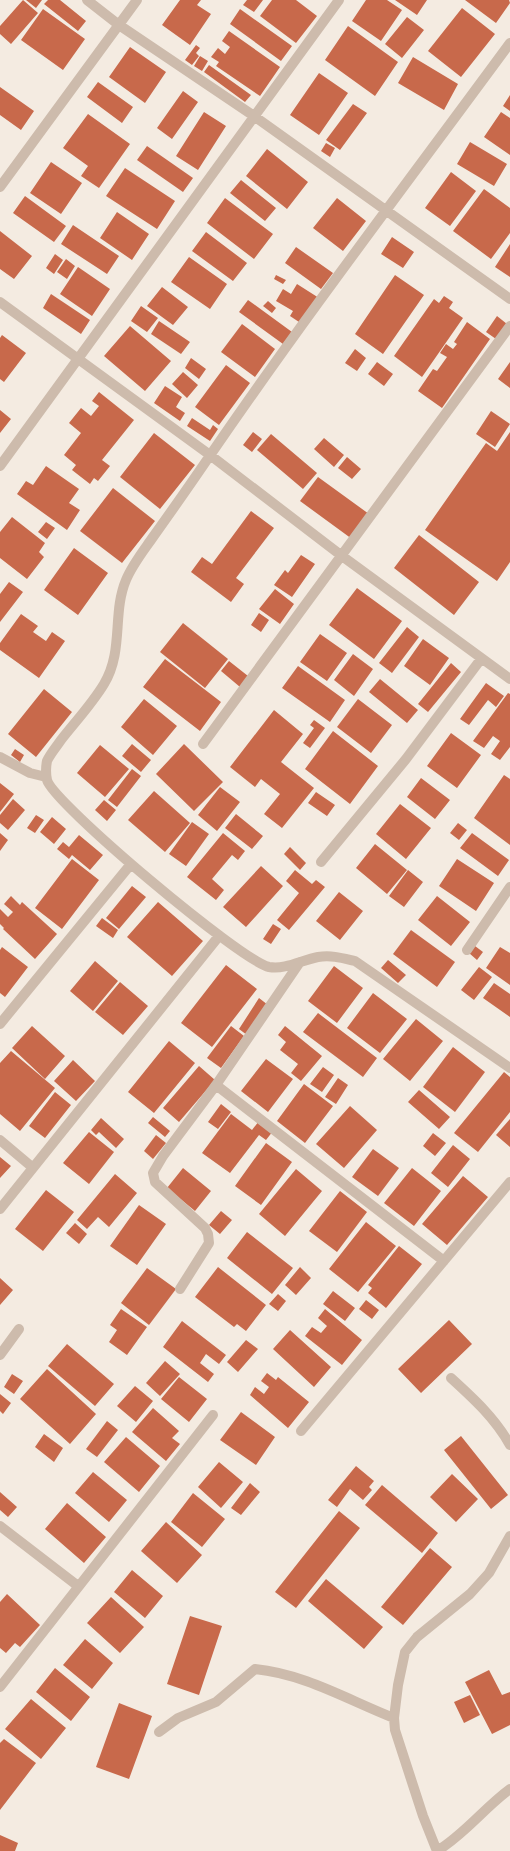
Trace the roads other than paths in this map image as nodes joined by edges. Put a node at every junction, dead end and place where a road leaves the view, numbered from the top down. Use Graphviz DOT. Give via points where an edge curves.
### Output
graph roads {
  1 [pos="87,0"];
  2 [pos="137,0"];
  3 [pos="339,0"];
  4 [pos="119,25"];
  5 [pos="510,42"];
  6 [pos="254,116"];
  7 [pos="0,187"];
  8 [pos="387,210"];
  9 [pos="510,299"];
  10 [pos="0,302"];
  11 [pos="510,326"];
  12 [pos="79,358"];
  13 [pos="210,455"];
  14 [pos="0,466"];
  15 [pos="342,556"];
  16 [pos="481,659"];
  17 [pos="510,679"];
  18 [pos="203,744"];
  19 [pos="0,756"];
  20 [pos="46,777"];
  21 [pos="321,862"];
  22 [pos="131,864"];
  23 [pos="510,887"];
  24 [pos="219,936"];
  25 [pos="467,950"];
  26 [pos="300,962"];
  27 [pos="0,1024"];
  28 [pos="510,1068"];
  29 [pos="216,1085"];
  30 [pos="0,1140"];
  31 [pos="32,1167"];
  32 [pos="510,1182"];
  33 [pos="0,1209"];
  34 [pos="444,1260"];
  35 [pos="180,1289"];
  36 [pos="19,1329"];
  37 [pos="0,1355"];
  38 [pos="451,1378"];
  39 [pos="213,1415"];
  40 [pos="301,1431"];
  41 [pos="510,1445"];
  42 [pos="0,1526"];
  43 [pos="510,1536"];
  44 [pos="78,1586"];
  45 [pos="0,1687"];
  46 [pos="394,1718"];
  47 [pos="159,1732"];
  48 [pos="510,1788"];
  49 [pos="437,1851"];
  1 -- 4 [label="street"];
  2 -- 4 [label="street"];
  3 -- 6 [label="street"];
  4 -- 6 [label="street"];
  4 -- 7 [label="street"];
  5 -- 8 [label="street"];
  6 -- 8 [label="street"];
  6 -- 12 [label="street"];
  8 -- 9 [label="street"];
  8 -- 13 [label="street"];
  10 -- 12 [label="street"];
  11 -- 15 [label="street"];
  12 -- 13 [label="street"];
  12 -- 14 [label="street"];
  13 -- 15 [label="street"];
  13 -- 20 [label="street" via="125,580 113,665 104,684 47,761"];
  15 -- 16 [label="street"];
  15 -- 18 [label="street"];
  16 -- 17 [label="street"];
  16 -- 21 [label="street" via="406,760"];
  19 -- 20 [label="street" via="30,773"];
  20 -- 22 [label="street" via="49,785 62,800"];
  22 -- 24 [label="street"];
  22 -- 27 [label="street"];
  23 -- 25 [label="street"];
  24 -- 26 [label="street" via="251,959 266,966 280,968"];
  24 -- 31 [label="street"];
  26 -- 28 [label="street" via="335,956 355,961"];
  26 -- 29 [label="street"];
  29 -- 34 [label="street"];
  29 -- 35 [label="street" via="153,1174 155,1182 205,1228 208,1234 209,1242"];
  30 -- 31 [label="street"];
  31 -- 33 [label="street"];
  32 -- 34 [label="street"];
  34 -- 40 [label="street"];
  36 -- 37 [label="street"];
  38 -- 41 [label="street" via="479,1403"];
  39 -- 44 [label="street"];
  42 -- 44 [label="street"];
  43 -- 46 [label="street" via="489,1573 470,1594 417,1637 405,1652"];
  44 -- 45 [label="street"];
  46 -- 47 [label="street" via="324,1687 277,1671 255,1669 216,1702 178,1718"];
  46 -- 49 [label="street" via="400,1747"];
  48 -- 49 [label="street" via="468,1828"];
}
